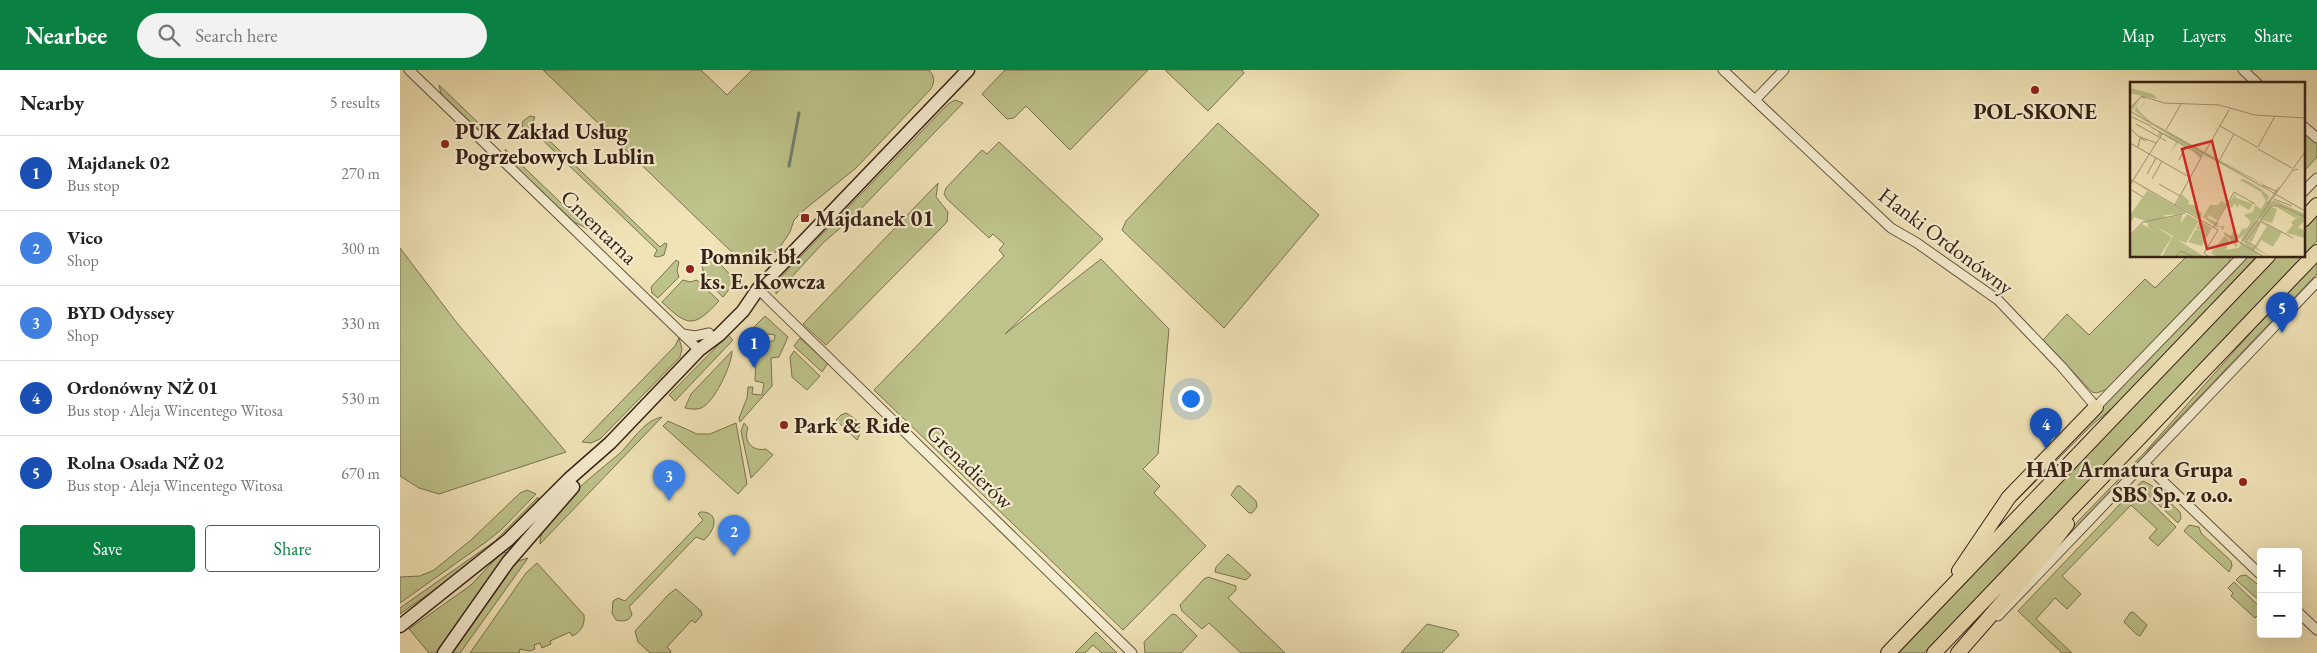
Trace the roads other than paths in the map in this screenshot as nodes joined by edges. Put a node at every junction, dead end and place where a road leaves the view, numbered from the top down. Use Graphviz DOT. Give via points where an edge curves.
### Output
graph roads {
  1 [pos="409,70"];
  2 [pos="968,70"];
  3 [pos="1724,70"];
  4 [pos="1784,70"];
  5 [pos="2243,70"];
  6 [pos="2256,82"];
  7 [pos="1755,100"];
  8 [pos="2304,127"];
  9 [pos="2317,138"];
  10 [pos="2317,178"];
  11 [pos="2304,191"];
  12 [pos="2317,205"];
  13 [pos="2304,219"];
  14 [pos="2317,252"];
  15 [pos="2240,258"];
  16 [pos="2266,258"];
  17 [pos="2317,282"];
  18 [pos="758,289"];
  19 [pos="709,333"];
  20 [pos="682,334"];
  21 [pos="699,350"];
  22 [pos="2096,407"];
  23 [pos="610,443"];
  24 [pos="2145,464"];
  25 [pos="2092,488"];
  26 [pos="2257,571"];
  27 [pos="1940,599"];
  28 [pos="2302,616"];
  29 [pos="400,626"];
  30 [pos="2317,630"];
  31 [pos="444,653"];
  32 [pos="1132,653"];
  33 [pos="1888,653"];
  34 [pos="1934,653"];
  35 [pos="1958,653"];
  36 [pos="1962,653"];
  1 -- 20 [label="street, Cmentarna"];
  2 -- 18 [label="street"];
  3 -- 7 [label="street, Hanki Ordonówny"];
  4 -- 7 [label="street"];
  5 -- 6 [label="street"];
  7 -- 22 [label="street, Hanki Ordonówny" via="1891,228 1918,243 1998,300"];
  8 -- 9 [label="street"];
  10 -- 11 [label="street"];
  12 -- 13 [label="main road"];
  14 -- 25 [label="main road"];
  15 -- 22 [label="street"];
  16 -- 27 [label="main road"];
  17 -- 24 [label="street"];
  18 -- 19 [label="street" via="744,297"];
  18 -- 21 [label="street" via="742,311"];
  18 -- 32 [label="street, Grenadierów"];
  19 -- 20 [label="street"];
  19 -- 21 [label="street"];
  20 -- 21 [label="street, Cmentarna"];
  21 -- 23 [label="street"];
  22 -- 27 [label="main road" via="2009,497"];
  23 -- 29 [label="street" via="490,556"];
  23 -- 31 [label="street" via="519,548"];
  24 -- 26 [label="street"];
  24 -- 36 [label="street"];
  25 -- 34 [label="main road"];
  25 -- 35 [label="main road" via="2059,536"];
  27 -- 33 [label="main road"];
  28 -- 30 [label="street"];
}
